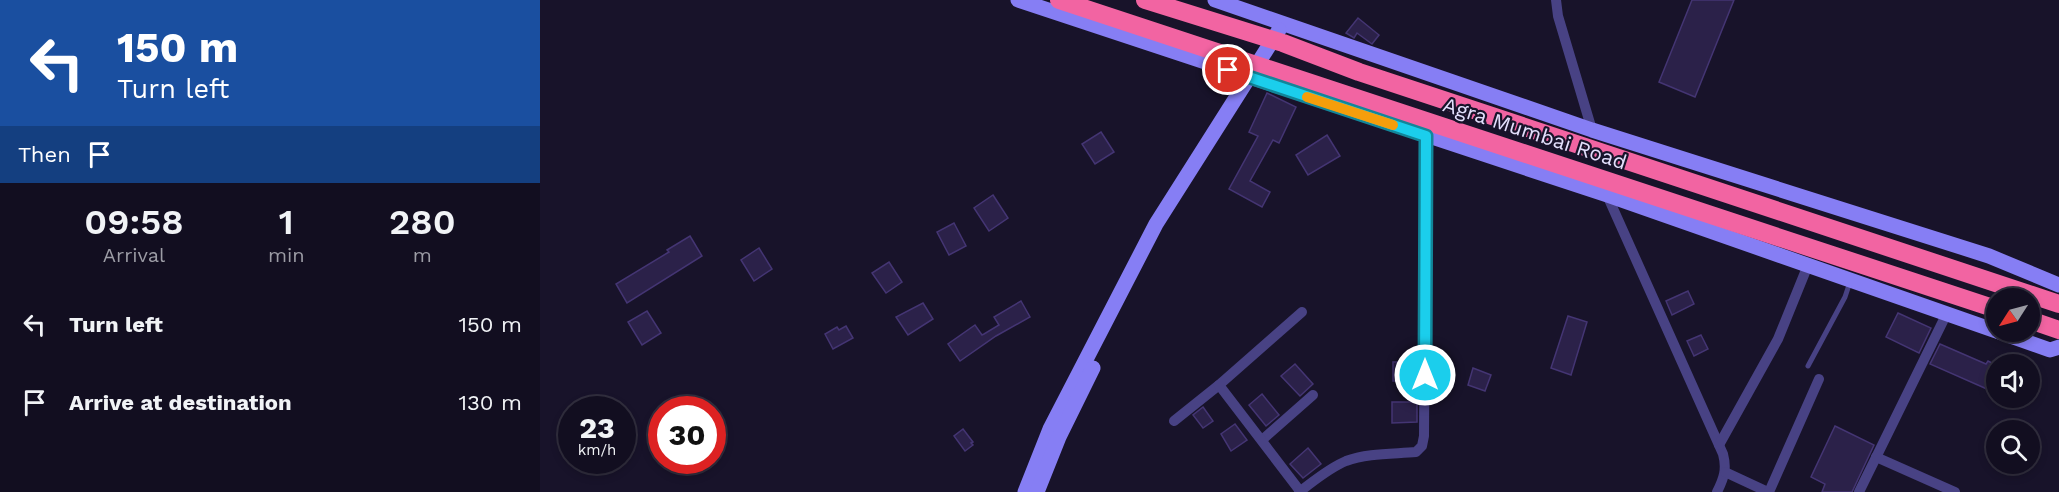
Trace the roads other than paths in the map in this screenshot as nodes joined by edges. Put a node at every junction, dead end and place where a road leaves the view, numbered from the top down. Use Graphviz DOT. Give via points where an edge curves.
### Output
graph roads {
  1 [pos="1018,0"];
  2 [pos="1059,0"];
  3 [pos="1145,0"];
  4 [pos="1215,0"];
  5 [pos="1556,0"];
  6 [pos="1288,25"];
  7 [pos="1278,41"];
  8 [pos="1257,73"];
  9 [pos="1592,130"];
  10 [pos="1426,136"];
  11 [pos="1607,195"];
  12 [pos="1808,265"];
  13 [pos="1851,279"];
  14 [pos="2059,285"];
  15 [pos="2059,304"];
  16 [pos="1986,306"];
  17 [pos="1302,312"];
  18 [pos="1947,313"];
  19 [pos="2040,323"];
  20 [pos="1986,327"];
  21 [pos="2059,330"];
  22 [pos="2028,342"];
  23 [pos="2059,346"];
  24 [pos="1808,366"];
  25 [pos="1819,379"];
  26 [pos="1219,385"];
  27 [pos="1313,395"];
  28 [pos="1174,422"];
  29 [pos="1262,440"];
  30 [pos="1719,445"];
  31 [pos="1876,457"];
  32 [pos="1725,472"];
  33 [pos="1299,491"];
  34 [pos="1025,492"];
  35 [pos="1037,492"];
  36 [pos="1717,492"];
  37 [pos="1769,492"];
  38 [pos="1858,492"];
  39 [pos="1955,492"];
  1 -- 8 [label="street"];
  2 -- 8 [label="highway, Agra Mumbai Road"];
  3 -- 7 [label="highway, Agra Mumbai Road"];
  4 -- 6 [label="street"];
  5 -- 9 [label="street"];
  6 -- 7 [label="street"];
  6 -- 9 [label="street"];
  7 -- 8 [label="street"];
  7 -- 15 [label="highway, Agra Mumbai Road" via="1359,72"];
  8 -- 10 [label="street"];
  8 -- 16 [label="highway, Agra Mumbai Road"];
  8 -- 34 [label="street" via="1156,224 1050,429"];
  8 -- 35 [label="street" via="1163,230 1059,437"];
  9 -- 14 [label="street" via="1989,256"];
  10 -- 11 [label="street"];
  10 -- 33 [label="street" via="1422,446 1416,452 1346,461"];
  11 -- 12 [label="street"];
  11 -- 30 [label="street"];
  12 -- 13 [label="street"];
  12 -- 30 [label="street" via="1779,339"];
  13 -- 18 [label="street"];
  13 -- 24 [label="lane"];
  17 -- 26 [label="street"];
  18 -- 20 [label="street"];
  18 -- 31 [label="street"];
  19 -- 21 [label="highway"];
  22 -- 23 [label="street" via="2050,350"];
  25 -- 37 [label="street"];
  26 -- 28 [label="street"];
  26 -- 29 [label="street"];
  27 -- 29 [label="street"];
  29 -- 33 [label="street"];
  30 -- 32 [label="street"];
  31 -- 38 [label="street"];
  31 -- 39 [label="street"];
  32 -- 36 [label="street"];
  32 -- 37 [label="street"];
}
